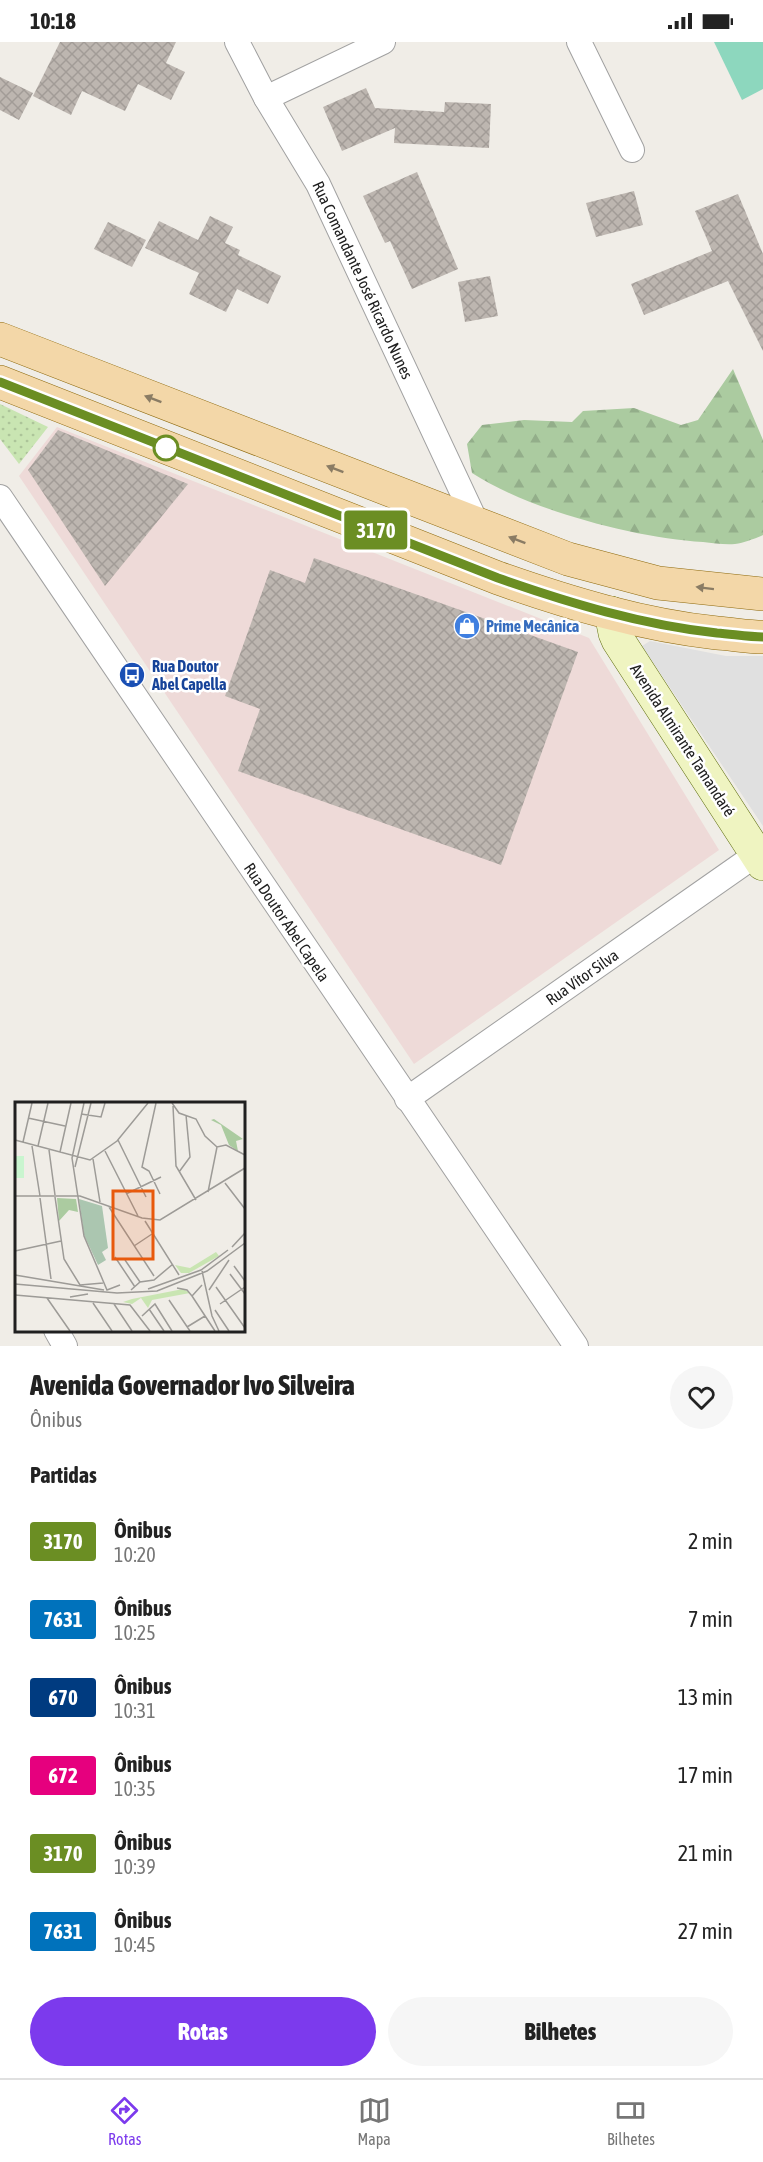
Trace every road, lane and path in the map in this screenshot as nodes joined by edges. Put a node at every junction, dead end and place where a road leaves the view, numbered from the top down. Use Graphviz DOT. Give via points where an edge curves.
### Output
graph roads {
  1 [pos="237,42"];
  2 [pos="383,42"];
  3 [pos="579,42"];
  4 [pos="266,98"];
  5 [pos="632,150"];
  6 [pos="0,339"];
  7 [pos="0,382"];
  8 [pos="0,497"];
  9 [pos="477,524"];
  10 [pos="763,594"];
  11 [pos="611,613"];
  12 [pos="763,637"];
  13 [pos="760,859"];
  14 [pos="407,1099"];
  15 [pos="57,1331"];
  16 [pos="65,1346"];
  17 [pos="576,1346"];
  1 -- 4 [label="street, Rua Comandante José Ricardo Nunes"];
  2 -- 4 [label="street"];
  3 -- 5 [label="street"];
  4 -- 9 [label="street, Rua Comandante José Ricardo Nunes" via="318,184"];
  9 -- 6 [label="main road, one-way"];
  7 -- 11 [label="main road" via="498,578"];
  8 -- 14 [label="street, Rua Doutor Abel Capela"];
  10 -- 9 [label="main road, one-way" via="658,583 568,559"];
  11 -- 12 [label="main road" via="684,629"];
  11 -- 13 [label="main road, Avenida Almirante Tamandaré" via="618,640"];
  13 -- 14 [label="street, Rua Vítor Silva"];
  14 -- 17 [label="street, Rua Doutor Abel Capela"];
  15 -- 16 [label="street"];
}
